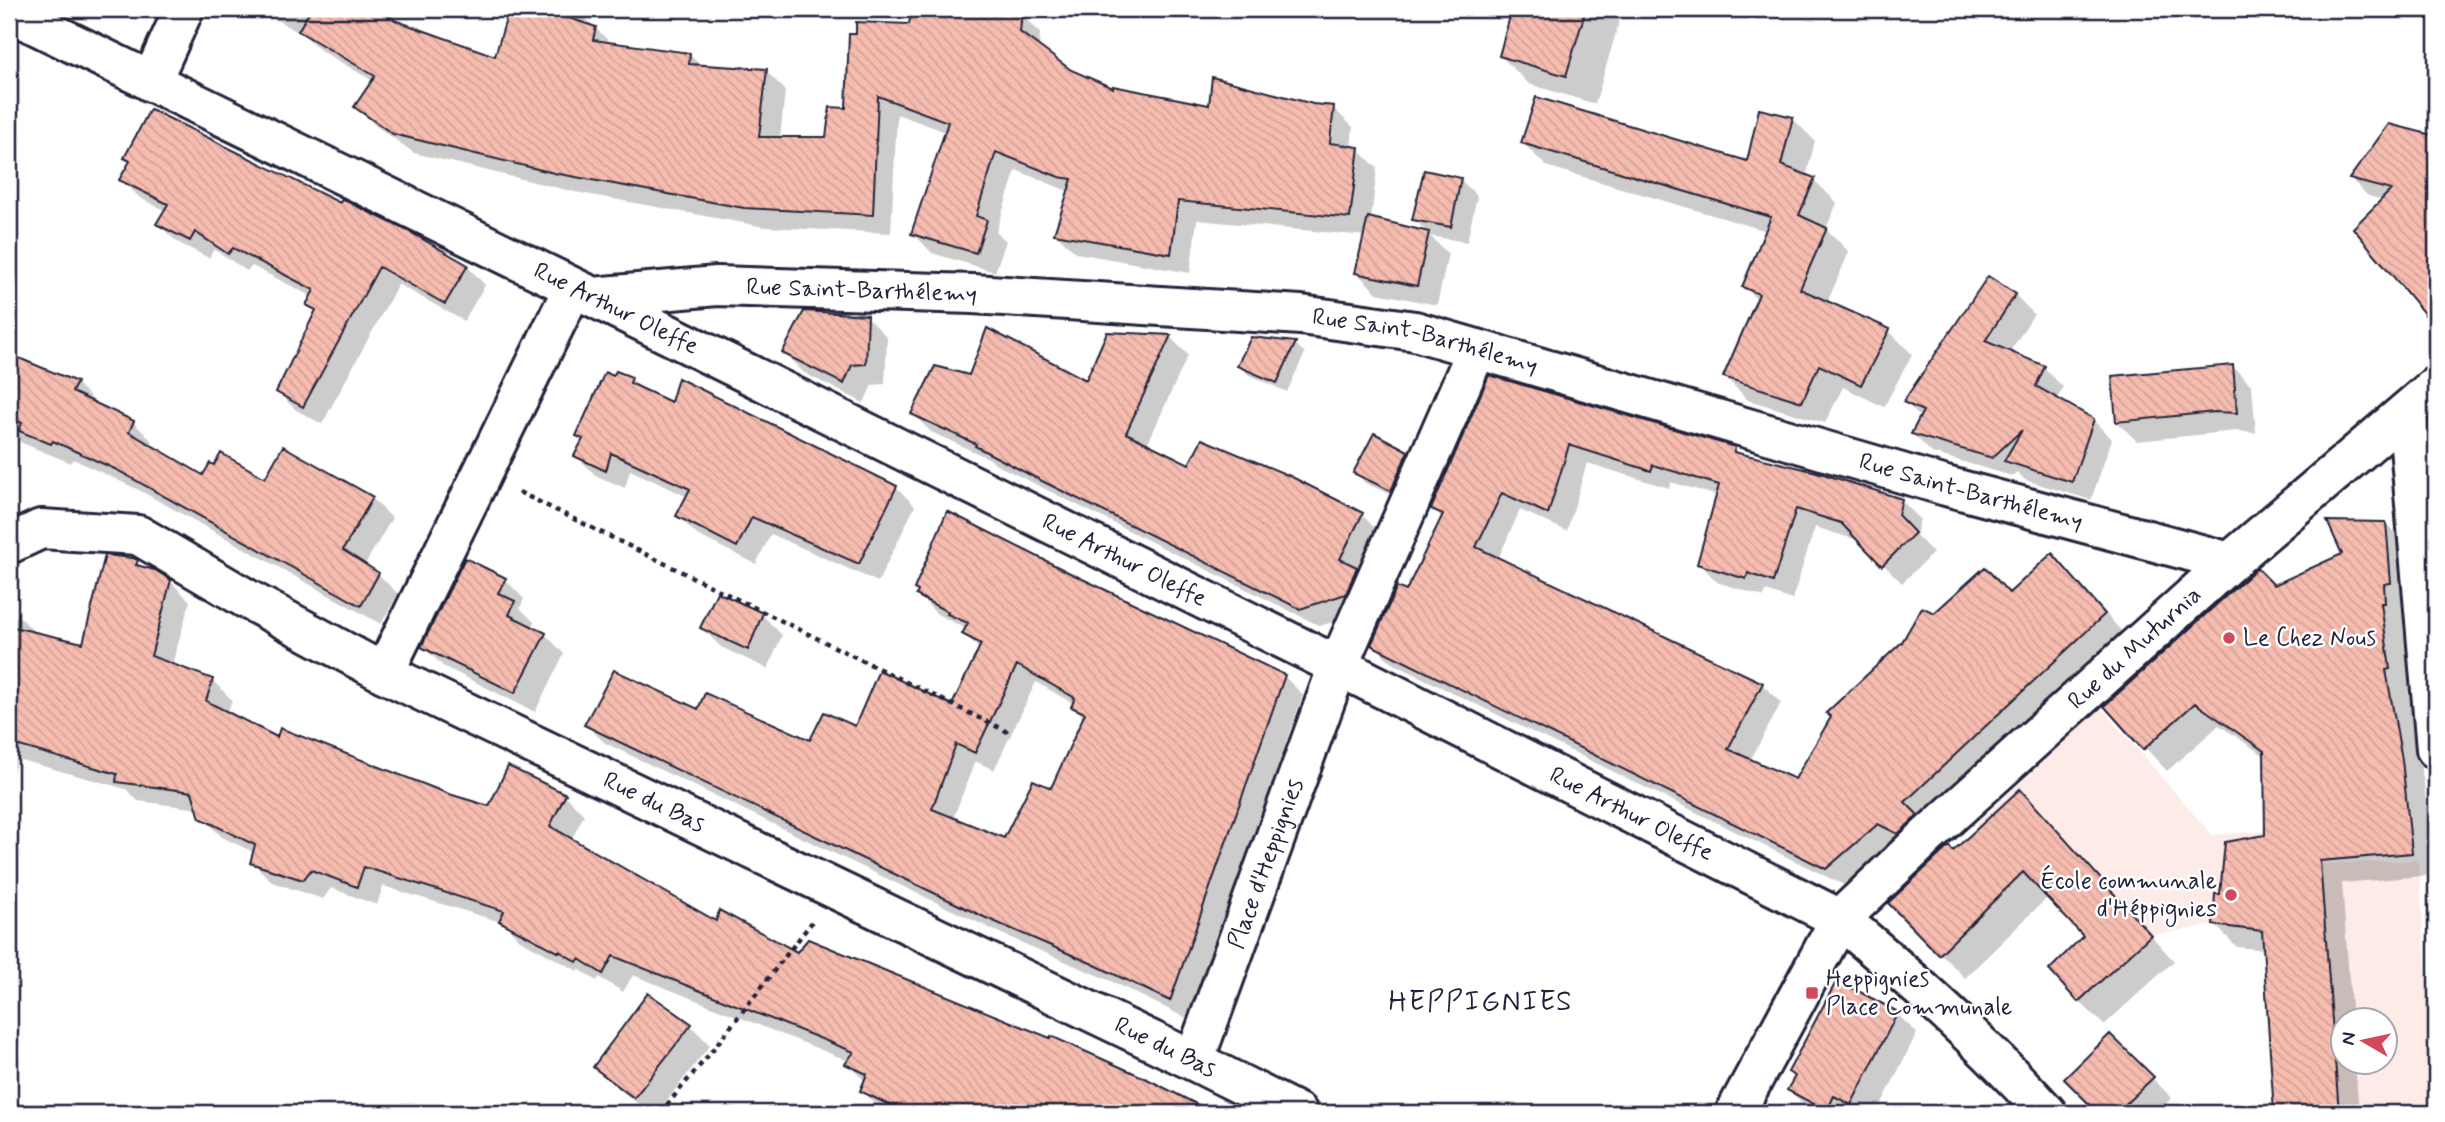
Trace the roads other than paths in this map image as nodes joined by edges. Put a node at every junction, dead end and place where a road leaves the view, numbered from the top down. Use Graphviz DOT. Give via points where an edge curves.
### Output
graph roads {
  1 [pos="184,9"];
  2 [pos="9,12"];
  3 [pos="151,82"];
  4 [pos="583,293"];
  5 [pos="1477,349"];
  6 [pos="2436,386"];
  7 [pos="2407,411"];
  8 [pos="9,544"];
  9 [pos="2230,562"];
  10 [pos="1338,666"];
  11 [pos="383,673"];
  12 [pos="2436,749"];
  13 [pos="1840,919"];
  14 [pos="1194,1060"];
  15 [pos="1298,1113"];
  16 [pos="1735,1113"];
  17 [pos="2047,1113"];
  1 -- 3 [label="street"];
  2 -- 3 [label="street, Rue Arthur Oleffe"];
  3 -- 4 [label="street, Rue Arthur Oleffe"];
  4 -- 5 [label="street, Rue Saint-Barthélemy" via="717,286 973,294 1301,314 1415,331"];
  4 -- 10 [label="street, Rue Arthur Oleffe"];
  4 -- 11 [label="street" via="482,474"];
  5 -- 9 [label="street, Rue Saint-Barthélemy" via="1946,486"];
  5 -- 10 [label="street, Place d'Heppignies"];
  6 -- 7 [label="street, Rue du Muturnia"];
  7 -- 9 [label="street, Rue du Muturnia"];
  7 -- 12 [label="street"];
  8 -- 11 [label="street, Rue du Bas" via="41,529 138,535"];
  9 -- 13 [label="street, Rue du Muturnia"];
  10 -- 13 [label="street, Rue Arthur Oleffe"];
  10 -- 14 [label="street, Place d'Heppignies"];
  11 -- 14 [label="street, Rue du Bas"];
  13 -- 16 [label="street"];
  13 -- 17 [label="street, Rue Arthur Oleffe" via="1908,976"];
  14 -- 15 [label="street, Rue du Bas"];
}
